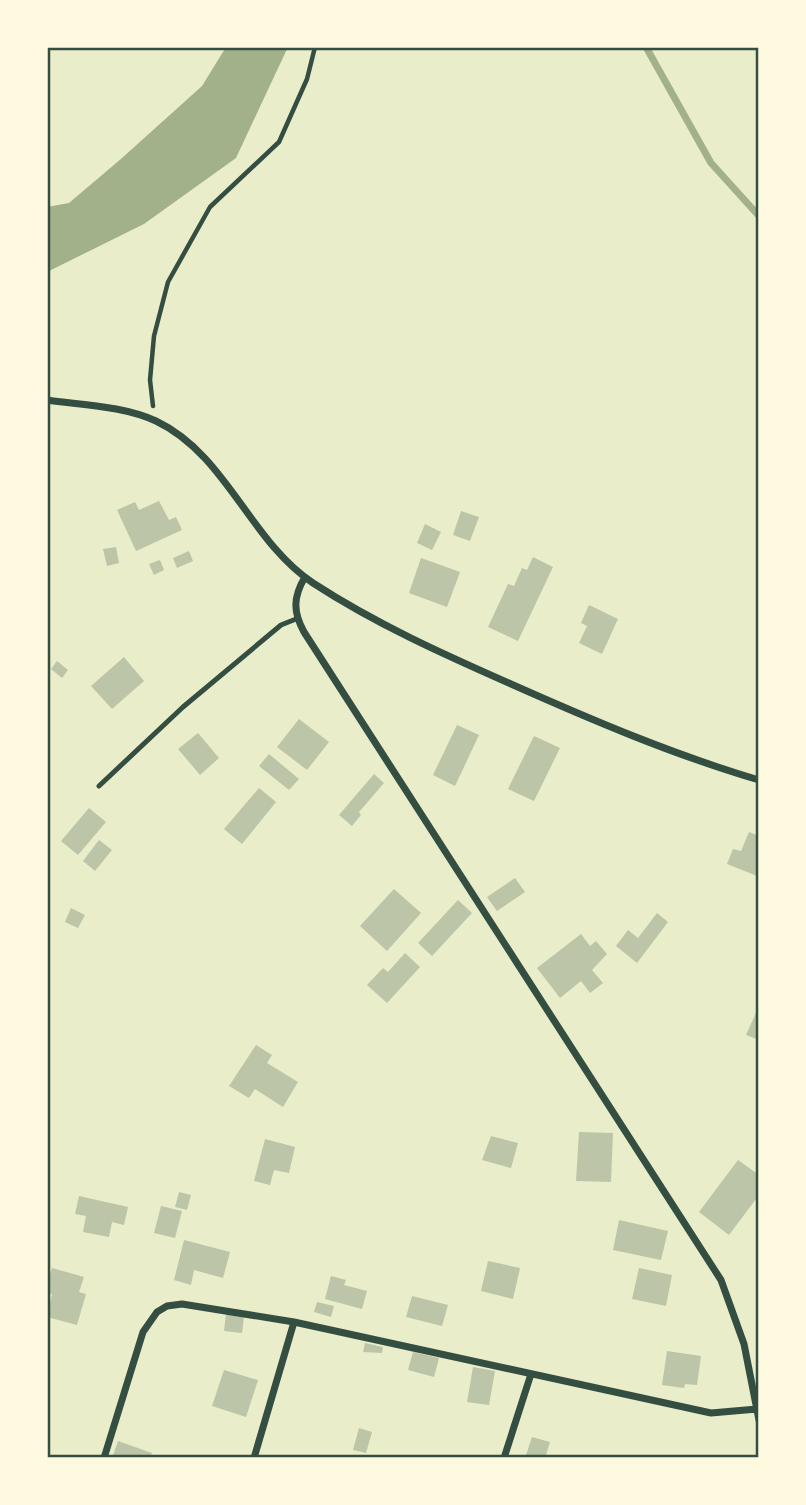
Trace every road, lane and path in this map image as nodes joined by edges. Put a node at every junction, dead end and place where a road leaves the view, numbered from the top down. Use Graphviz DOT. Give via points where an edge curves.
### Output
graph roads {
  1 [pos="314,47"];
  2 [pos="47,400"];
  3 [pos="155,420"];
  4 [pos="304,577"];
  5 [pos="296,619"];
  6 [pos="759,780"];
  7 [pos="99,786"];
  8 [pos="294,1322"];
  9 [pos="531,1374"];
  10 [pos="757,1409"];
  11 [pos="759,1420"];
  12 [pos="104,1458"];
  13 [pos="254,1458"];
  14 [pos="504,1458"];
  1 -- 3 [label="path" via="307,79 279,142 210,206 168,282 152,358"];
  2 -- 3 [label="street"];
  3 -- 4 [label="street" via="203,454 275,551"];
  4 -- 5 [label="street" via="296,593"];
  4 -- 6 [label="street" via="403,636 596,722"];
  5 -- 7 [label="lane" via="281,625 193,699"];
  5 -- 10 [label="street" via="721,1280 744,1344"];
  8 -- 9 [label="street"];
  8 -- 12 [label="street" via="182,1304 157,1312 143,1332"];
  8 -- 13 [label="street"];
  9 -- 10 [label="street" via="711,1413"];
  9 -- 14 [label="street"];
  10 -- 11 [label="street"];
}
